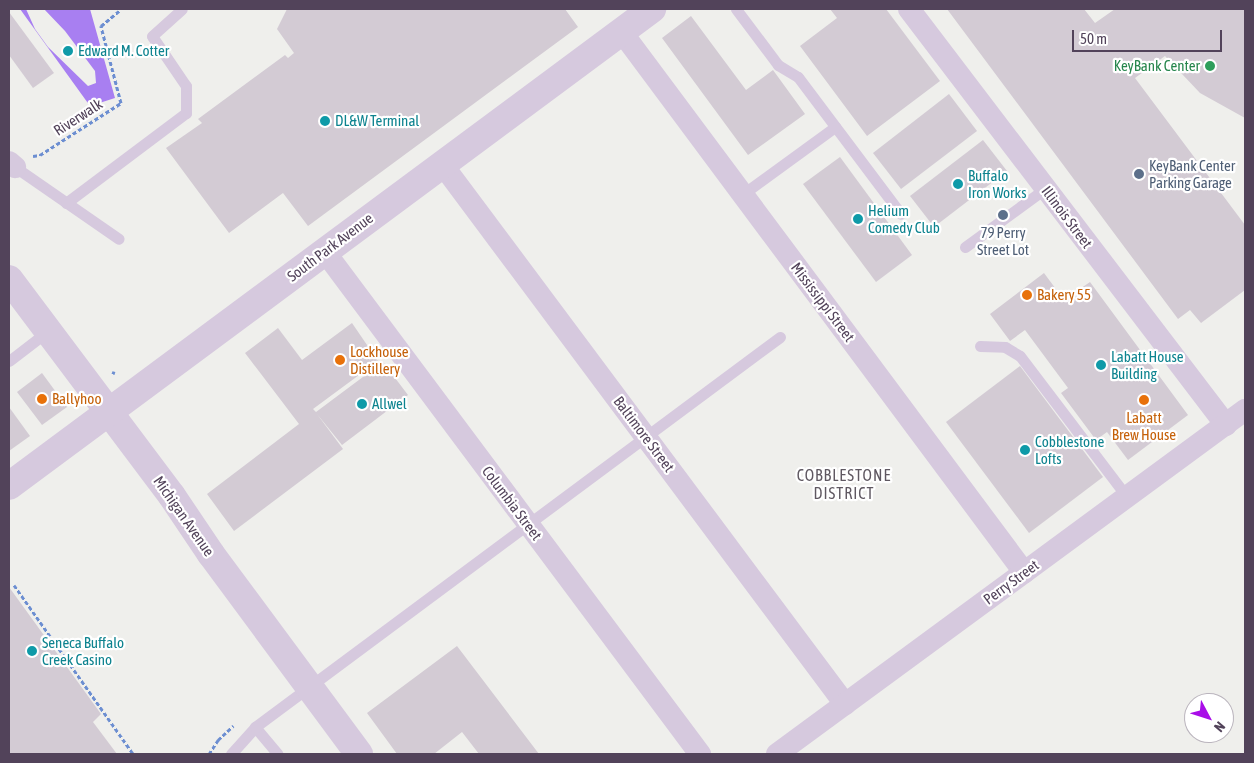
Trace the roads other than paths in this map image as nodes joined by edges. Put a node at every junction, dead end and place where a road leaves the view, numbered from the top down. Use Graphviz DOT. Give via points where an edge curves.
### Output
graph roads {
  1 [pos="182,9"];
  2 [pos="652,9"];
  3 [pos="736,9"];
  4 [pos="909,9"];
  5 [pos="622,31"];
  6 [pos="835,127"];
  7 [pos="19,162"];
  8 [pos="442,164"];
  9 [pos="1046,188"];
  10 [pos="743,194"];
  11 [pos="66,203"];
  12 [pos="901,214"];
  13 [pos="119,239"];
  14 [pos="965,247"];
  15 [pos="325,252"];
  16 [pos="9,279"];
  17 [pos="48,331"];
  18 [pos="780,337"];
  19 [pos="980,346"];
  20 [pos="9,361"];
  21 [pos="1245,410"];
  22 [pos="109,412"];
  23 [pos="1226,424"];
  24 [pos="646,437"];
  25 [pos="9,486"];
  26 [pos="1127,497"];
  27 [pos="528,524"];
  28 [pos="1024,572"];
  29 [pos="310,689"];
  30 [pos="845,704"];
  31 [pos="255,728"];
  32 [pos="231,754"];
  33 [pos="278,754"];
  34 [pos="359,754"];
  35 [pos="700,754"];
  36 [pos="777,754"];
  1 -- 11 [label="lane" via="152,36 186,86 186,113"];
  2 -- 5 [label="street, South Park Avenue"];
  3 -- 6 [label="lane" via="778,65 798,77"];
  4 -- 9 [label="street, Illinois Street"];
  5 -- 8 [label="street, South Park Avenue"];
  5 -- 10 [label="street, Mississippi Street"];
  6 -- 10 [label="lane"];
  6 -- 12 [label="lane"];
  7 -- 11 [label="lane"];
  8 -- 15 [label="street, South Park Avenue"];
  8 -- 24 [label="street, Baltimore Street"];
  9 -- 14 [label="lane"];
  9 -- 23 [label="street, Illinois Street"];
  10 -- 28 [label="street, Mississippi Street"];
  11 -- 13 [label="lane"];
  15 -- 22 [label="street, South Park Avenue"];
  15 -- 27 [label="street, Columbia Street"];
  16 -- 17 [label="street, Michigan Avenue"];
  17 -- 20 [label="lane"];
  17 -- 22 [label="street, Michigan Avenue"];
  18 -- 24 [label="lane"];
  19 -- 26 [label="lane" via="1005,347 1020,356"];
  21 -- 23 [label="street, Perry Street"];
  22 -- 25 [label="street, South Park Avenue"];
  22 -- 29 [label="street, Michigan Avenue"];
  23 -- 26 [label="street, Perry Street"];
  24 -- 27 [label="lane"];
  24 -- 30 [label="street, Baltimore Street"];
  26 -- 28 [label="street, Perry Street"];
  27 -- 29 [label="lane"];
  27 -- 35 [label="street, Columbia Street"];
  28 -- 30 [label="street, Perry Street"];
  29 -- 31 [label="lane"];
  29 -- 34 [label="street, Michigan Avenue"];
  30 -- 36 [label="street, Perry Street"];
  31 -- 32 [label="lane"];
  31 -- 33 [label="lane"];
}
